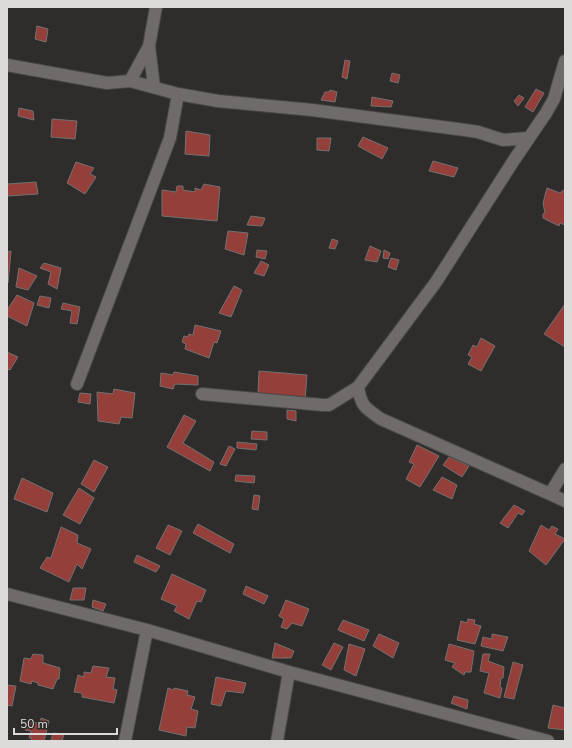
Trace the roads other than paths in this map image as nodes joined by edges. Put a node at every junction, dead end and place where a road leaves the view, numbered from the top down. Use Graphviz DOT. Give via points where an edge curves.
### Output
graph roads {
  1 [pos="156,7"];
  2 [pos="149,46"];
  3 [pos="565,61"];
  4 [pos="7,64"];
  5 [pos="130,81"];
  6 [pos="154,87"];
  7 [pos="178,94"];
  8 [pos="529,138"];
  9 [pos="503,140"];
  10 [pos="514,160"];
  11 [pos="77,384"];
  12 [pos="358,387"];
  13 [pos="202,394"];
  14 [pos="565,469"];
  15 [pos="550,494"];
  16 [pos="565,501"];
  17 [pos="7,594"];
  18 [pos="147,630"];
  19 [pos="289,672"];
  20 [pos="125,741"];
  21 [pos="277,741"];
  22 [pos="548,741"];
  1 -- 2 [label="street"];
  2 -- 5 [label="street"];
  2 -- 6 [label="street"];
  3 -- 8 [label="street" via="554,99"];
  4 -- 5 [label="street" via="107,83"];
  5 -- 6 [label="street"];
  6 -- 7 [label="street"];
  7 -- 9 [label="street" via="465,130"];
  7 -- 11 [label="street" via="170,138"];
  8 -- 9 [label="street"];
  8 -- 10 [label="street"];
  9 -- 10 [label="street"];
  10 -- 12 [label="street" via="436,282"];
  12 -- 13 [label="street" via="329,405"];
  12 -- 15 [label="street" via="360,400 367,410 381,419"];
  14 -- 15 [label="street"];
  15 -- 16 [label="street"];
  17 -- 18 [label="street"];
  18 -- 19 [label="street"];
  18 -- 20 [label="street"];
  19 -- 21 [label="street"];
  19 -- 22 [label="street"];
}
